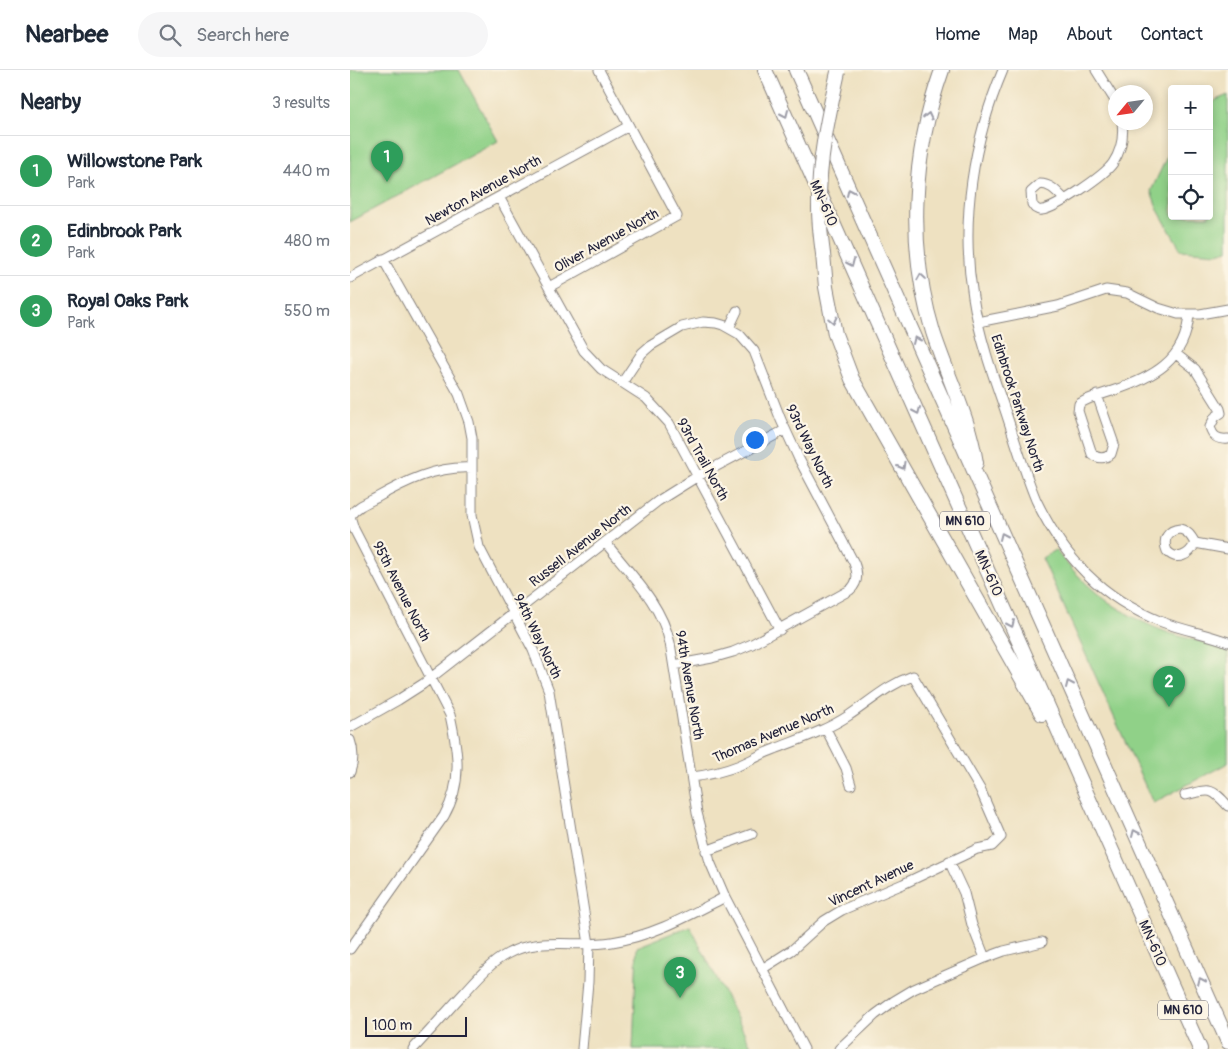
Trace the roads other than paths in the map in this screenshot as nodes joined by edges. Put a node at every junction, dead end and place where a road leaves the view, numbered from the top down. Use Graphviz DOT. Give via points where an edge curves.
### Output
graph roads {
  1 [pos="599,70"];
  2 [pos="765,70"];
  3 [pos="796,70"];
  4 [pos="942,70"];
  5 [pos="1003,70"];
  6 [pos="1096,70"];
  7 [pos="838,71"];
  8 [pos="1108,89"];
  9 [pos="629,126"];
  10 [pos="1122,130"];
  11 [pos="498,197"];
  12 [pos="1064,199"];
  13 [pos="383,259"];
  14 [pos="350,278"];
  15 [pos="549,287"];
  16 [pos="1228,309"];
  17 [pos="737,311"];
  18 [pos="1189,314"];
  19 [pos="978,322"];
  20 [pos="729,328"];
  21 [pos="1176,354"];
  22 [pos="622,383"];
  23 [pos="1097,395"];
  24 [pos="1224,414"];
  25 [pos="785,430"];
  26 [pos="1228,439"];
  27 [pos="472,468"];
  28 [pos="698,476"];
  29 [pos="979,481"];
  30 [pos="350,516"];
  31 [pos="605,542"];
  32 [pos="1195,543"];
  33 [pos="1228,550"];
  34 [pos="513,614"];
  35 [pos="780,630"];
  36 [pos="1228,642"];
  37 [pos="674,665"];
  38 [pos="431,678"];
  39 [pos="350,727"];
  40 [pos="826,729"];
  41 [pos="350,740"];
  42 [pos="350,772"];
  43 [pos="692,777"];
  44 [pos="851,784"];
  45 [pos="1185,795"];
  46 [pos="1228,806"];
  47 [pos="752,834"];
  48 [pos="1001,837"];
  49 [pos="706,851"];
  50 [pos="949,861"];
  51 [pos="724,897"];
  52 [pos="1042,942"];
  53 [pos="589,944"];
  54 [pos="350,949"];
  55 [pos="985,958"];
  56 [pos="762,968"];
  57 [pos="1166,972"];
  58 [pos="1228,1042"];
  59 [pos="413,1049"];
  60 [pos="582,1049"];
  61 [pos="804,1049"];
  62 [pos="839,1049"];
  63 [pos="1200,1049"];
  1 -- 9 [label="street"];
  2 -- 57 [label="highway, MN-610 / MN 610, one-way"];
  29 -- 3 [label="highway, MN-610 / MN 610, one-way"];
  29 -- 4 [label="highway, one-way" via="973,442 927,309 917,243 916,198 920,156 931,101"];
  5 -- 19 [label="street, Edinbrook Parkway North" via="983,126 970,196 969,266"];
  6 -- 8 [label="street"];
  7 -- 57 [label="highway, one-way, bridge" via="827,118 819,209 826,288 836,334 852,379 1046,722"];
  9 -- 11 [label="street, Newton Avenue North"];
  9 -- 15 [label="street, Oliver Avenue North" via="677,216"];
  10 -- 12 [label="street" via="1122,142 1112,165 1093,183"];
  11 -- 13 [label="street, Newton Avenue North"];
  11 -- 15 [label="street, 93rd Trail North"];
  13 -- 14 [label="street, Newton Avenue North"];
  13 -- 27 [label="street, 94th Way North" via="465,408 472,438"];
  15 -- 22 [label="street, 93rd Trail North" via="584,351 601,369"];
  16 -- 18 [label="street"];
  17 -- 20 [label="street"];
  18 -- 19 [label="street" via="1158,308 1123,292 1106,290 1058,306"];
  18 -- 21 [label="street" via="1187,332"];
  19 -- 36 [label="street, Edinbrook Parkway North" via="1036,500 1070,556 1096,583 1129,606 1164,623"];
  20 -- 22 [label="street" via="710,322 682,327 642,352"];
  20 -- 25 [label="street, 93rd Way North" via="754,351"];
  21 -- 23 [label="street" via="1159,369"];
  21 -- 24 [label="street" via="1195,369"];
  22 -- 28 [label="street, 93rd Trail North" via="646,398 669,423"];
  23 -- 23 [label="street" via="1114,444 1111,454 1102,458 1092,454 1078,411 1079,404"];
  24 -- 26 [label="street" via="1215,417 1210,427 1218,439"];
  25 -- 28 [label="street, Russell Avenue North"];
  25 -- 35 [label="street, 93rd Way North" via="858,574 854,587 845,594"];
  27 -- 30 [label="street" via="446,469 414,478 361,506"];
  27 -- 34 [label="street, 94th Way North" via="474,531 485,562"];
  28 -- 31 [label="street, Russell Avenue North" via="658,501"];
  28 -- 35 [label="street, 93rd Trail North"];
  58 -- 29 [label="highway, MN-610 / MN 610, one-way"];
  30 -- 38 [label="street, 95th Avenue North"];
  31 -- 34 [label="street, Russell Avenue North"];
  31 -- 37 [label="street, 94th Avenue North" via="658,610 668,631"];
  32 -- 33 [label="street"];
  34 -- 38 [label="street, Russell Avenue North"];
  34 -- 53 [label="street, 94th Way North" via="533,650 549,691"];
  35 -- 37 [label="street" via="732,652"];
  37 -- 43 [label="street, 94th Avenue North"];
  38 -- 39 [label="street, Russell Avenue North"];
  38 -- 54 [label="street" via="453,729 458,767 456,790 444,816"];
  40 -- 43 [label="street, Thomas Avenue North" via="739,765"];
  40 -- 44 [label="street"];
  40 -- 48 [label="street, Thomas Avenue North" via="880,692 913,676 980,789"];
  41 -- 42 [label="street" via="353,754"];
  43 -- 49 [label="street, 94th Avenue North"];
  45 -- 46 [label="street" via="1210,790"];
  47 -- 49 [label="street"];
  48 -- 50 [label="street, Vincent Avenue" via="992,846"];
  49 -- 51 [label="street, 94th Avenue North"];
  50 -- 55 [label="street" via="964,893"];
  50 -- 56 [label="street, Vincent Avenue" via="842,910 824,921 792,950"];
  51 -- 53 [label="street" via="654,932"];
  51 -- 56 [label="street, 94th Avenue North"];
  52 -- 55 [label="street"];
  53 -- 59 [label="street" via="534,945 507,954 484,972"];
  53 -- 60 [label="street, 94th Way North"];
  55 -- 62 [label="street" via="894,1001"];
  56 -- 61 [label="street, 94th Avenue North"];
  57 -- 63 [label="highway, MN-610 / MN 610"];
}
